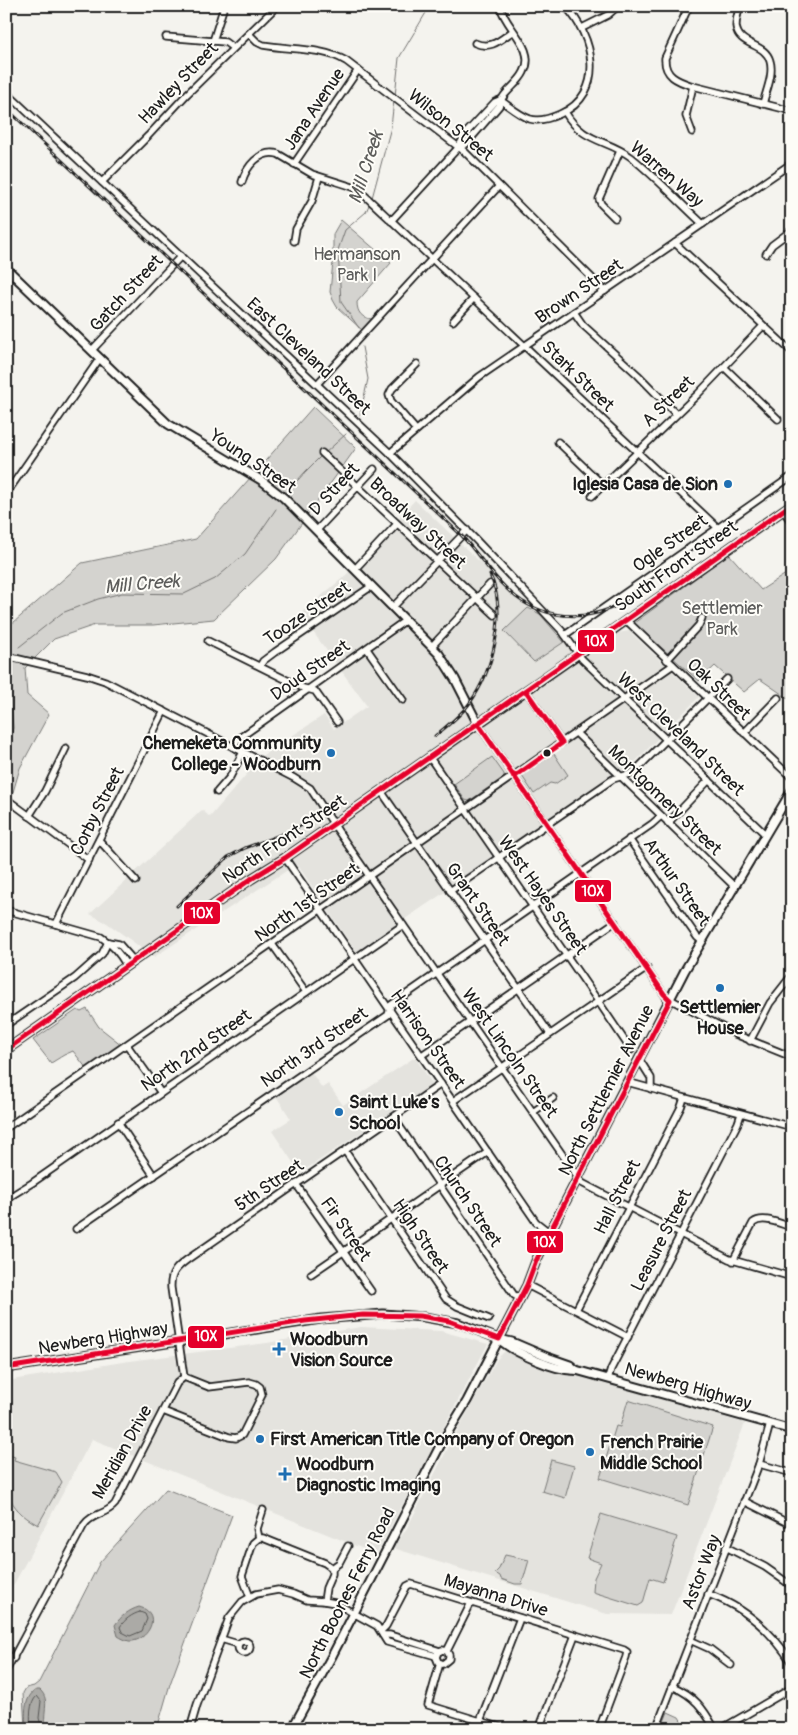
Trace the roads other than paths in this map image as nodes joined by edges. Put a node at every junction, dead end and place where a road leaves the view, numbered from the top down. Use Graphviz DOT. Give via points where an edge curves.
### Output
graph roads {
  1 [pos="224,6"];
  2 [pos="277,6"];
  3 [pos="500,6"];
  4 [pos="565,6"];
  5 [pos="618,6"];
  6 [pos="688,6"];
  7 [pos="740,6"];
  8 [pos="582,28"];
  9 [pos="513,31"];
  10 [pos="249,34"];
  11 [pos="166,37"];
  12 [pos="213,41"];
  13 [pos="475,43"];
  14 [pos="233,48"];
  15 [pos="358,70"];
  16 [pos="693,86"];
  17 [pos="6,92"];
  18 [pos="500,100"];
  19 [pos="764,104"];
  20 [pos="792,111"];
  21 [pos="565,112"];
  22 [pos="692,132"];
  23 [pos="458,148"];
  24 [pos="620,151"];
  25 [pos="792,162"];
  26 [pos="294,164"];
  27 [pos="319,177"];
  28 [pos="102,182"];
  29 [pos="242,182"];
  30 [pos="499,186"];
  31 [pos="615,218"];
  32 [pos="391,220"];
  33 [pos="703,224"];
  34 [pos="792,230"];
  35 [pos="294,241"];
  36 [pos="675,243"];
  37 [pos="766,254"];
  38 [pos="181,256"];
  39 [pos="432,258"];
  40 [pos="6,268"];
  41 [pos="605,291"];
  42 [pos="474,298"];
  43 [pos="574,312"];
  44 [pos="452,321"];
  45 [pos="764,326"];
  46 [pos="525,346"];
  47 [pos="92,350"];
  48 [pos="792,352"];
  49 [pos="100,358"];
  50 [pos="417,364"];
  51 [pos="724,367"];
  52 [pos="317,384"];
  53 [pos="676,414"];
  54 [pos="778,419"];
  55 [pos="416,430"];
  56 [pos="558,442"];
  57 [pos="390,453"];
  58 [pos="638,453"];
  59 [pos="322,454"];
  60 [pos="374,469"];
  61 [pos="792,476"];
  62 [pos="8,486"];
  63 [pos="604,486"];
  64 [pos="358,487"];
  65 [pos="6,494"];
  66 [pos="592,496"];
  67 [pos="792,504"];
  68 [pos="783,510"];
  69 [pos="397,524"];
  70 [pos="792,524"];
  71 [pos="718,528"];
  72 [pos="317,530"];
  73 [pos="466,530"];
  74 [pos="437,561"];
  75 [pos="355,568"];
  76 [pos="490,584"];
  77 [pos="372,586"];
  78 [pos="476,598"];
  79 [pos="393,607"];
  80 [pos="495,615"];
  81 [pos="702,618"];
  82 [pos="406,620"];
  83 [pos="626,620"];
  84 [pos="565,635"];
  85 [pos="208,641"];
  86 [pos="432,646"];
  87 [pos="367,649"];
  88 [pos="578,654"];
  89 [pos="6,656"];
  90 [pos="667,660"];
  91 [pos="673,665"];
  92 [pos="260,666"];
  93 [pos="727,679"];
  94 [pos="310,689"];
  95 [pos="526,691"];
  96 [pos="707,697"];
  97 [pos="778,698"];
  98 [pos="402,700"];
  99 [pos="624,700"];
  100 [pos="164,711"];
  101 [pos="337,722"];
  102 [pos="478,724"];
  103 [pos="576,733"];
  104 [pos="744,733"];
  105 [pos="666,740"];
  106 [pos="562,743"];
  107 [pos="233,747"];
  108 [pos="66,748"];
  109 [pos="243,752"];
  110 [pos="430,758"];
  111 [pos="514,776"];
  112 [pos="620,777"];
  113 [pos="792,778"];
  114 [pos="709,780"];
  115 [pos="792,790"];
  116 [pos="381,791"];
  117 [pos="217,792"];
  118 [pos="8,800"];
  119 [pos="465,810"];
  120 [pos="28,816"];
  121 [pos="661,816"];
  122 [pos="668,823"];
  123 [pos="333,824"];
  124 [pos="547,825"];
  125 [pos="765,834"];
  126 [pos="629,839"];
  127 [pos="99,840"];
  128 [pos="418,844"];
  129 [pos="285,858"];
  130 [pos="500,858"];
  131 [pos="89,860"];
  132 [pos="582,873"];
  133 [pos="370,877"];
  134 [pos="136,881"];
  135 [pos="735,887"];
  136 [pos="450,891"];
  137 [pos="533,906"];
  138 [pos="6,910"];
  139 [pos="321,910"];
  140 [pos="615,922"];
  141 [pos="56,924"];
  142 [pos="403,925"];
  143 [pos="484,940"];
  144 [pos="702,941"];
  145 [pos="108,942"];
  146 [pos="272,944"];
  147 [pos="567,955"];
  148 [pos="355,959"];
  149 [pos="134,961"];
  150 [pos="127,966"];
  151 [pos="647,968"];
  152 [pos="436,973"];
  153 [pos="792,975"];
  154 [pos="518,989"];
  155 [pos="306,992"];
  156 [pos="670,1000"];
  157 [pos="598,1001"];
  158 [pos="390,1009"];
  159 [pos="470,1022"];
  160 [pos="6,1025"];
  161 [pos="550,1034"];
  162 [pos="750,1041"];
  163 [pos="127,1045"];
  164 [pos="6,1050"];
  165 [pos="631,1050"];
  166 [pos="422,1055"];
  167 [pos="792,1057"];
  168 [pos="639,1059"];
  169 [pos="502,1067"];
  170 [pos="627,1082"];
  171 [pos="441,1084"];
  172 [pos="651,1089"];
  173 [pos="161,1093"];
  174 [pos="553,1098"];
  175 [pos="684,1098"];
  176 [pos="453,1101"];
  177 [pos="533,1112"];
  178 [pos="741,1114"];
  179 [pos="394,1118"];
  180 [pos="118,1122"];
  181 [pos="792,1127"];
  182 [pos="6,1128"];
  183 [pos="345,1151"];
  184 [pos="488,1152"];
  185 [pos="154,1176"];
  186 [pos="578,1178"];
  187 [pos="296,1184"];
  188 [pos="440,1185"];
  189 [pos="6,1199"];
  190 [pos="628,1208"];
  191 [pos="391,1218"];
  192 [pos="792,1227"];
  193 [pos="76,1229"];
  194 [pos="550,1233"];
  195 [pos="681,1235"];
  196 [pos="343,1251"];
  197 [pos="733,1261"];
  198 [pos="311,1274"];
  199 [pos="792,1277"];
  200 [pos="527,1286"];
  201 [pos="371,1291"];
  202 [pos="520,1298"];
  203 [pos="576,1310"];
  204 [pos="489,1319"];
  205 [pos="628,1337"];
  206 [pos="499,1339"];
  207 [pos="180,1341"];
  208 [pos="6,1368"];
  209 [pos="184,1377"];
  210 [pos="608,1379"];
  211 [pos="163,1411"];
  212 [pos="770,1424"];
  213 [pos="792,1430"];
  214 [pos="759,1464"];
  215 [pos="792,1473"];
  216 [pos="744,1501"];
  217 [pos="263,1510"];
  218 [pos="792,1525"];
  219 [pos="258,1538"];
  220 [pos="348,1546"];
  221 [pos="726,1547"];
  222 [pos="332,1568"];
  223 [pos="792,1586"];
  224 [pos="708,1594"];
  225 [pos="250,1596"];
  226 [pos="324,1601"];
  227 [pos="471,1603"];
  228 [pos="354,1613"];
  229 [pos="520,1618"];
  230 [pos="382,1633"];
  231 [pos="574,1635"];
  232 [pos="221,1638"];
  233 [pos="690,1640"];
  234 [pos="238,1644"];
  235 [pos="441,1653"];
  236 [pos="6,1655"];
  237 [pos="14,1658"];
  238 [pos="440,1663"];
  239 [pos="792,1663"];
  240 [pos="731,1665"];
  241 [pos="6,1671"];
  242 [pos="672,1686"];
  243 [pos="792,1688"];
  244 [pos="480,1721"];
  245 [pos="190,1729"];
  246 [pos="292,1729"];
  247 [pos="506,1729"];
  248 [pos="539,1729"];
  249 [pos="598,1729"];
  250 [pos="656,1729"];
  251 [pos="716,1729"];
  252 [pos="721,1729"];
  1 -- 12 [label="street"];
  2 -- 10 [label="street, Hawley Street"];
  3 -- 9 [label="street"];
  4 -- 8 [label="street"];
  5 -- 8 [label="street"];
  6 -- 16 [label="street" via="665,58 667,71 675,80"];
  7 -- 19 [label="street" via="736,25 739,35 748,44 764,51 770,62"];
  8 -- 21 [label="street" via="591,54 590,77 580,98"];
  9 -- 13 [label="street" via="492,45"];
  9 -- 18 [label="street" via="524,49 527,65"];
  10 -- 14 [label="street, Hawley Street"];
  10 -- 15 [label="street, Wilson Street" via="263,45 310,50 342,58"];
  11 -- 12 [label="street"];
  12 -- 14 [label="street" via="227,43"];
  14 -- 28 [label="street, Hawley Street"];
  15 -- 23 [label="street, Wilson Street"];
  15 -- 26 [label="street, Jana Avenue"];
  16 -- 19 [label="street"];
  16 -- 22 [label="street" via="686,116"];
  17 -- 28 [label="street, East Cleveland Street"];
  18 -- 21 [label="street" via="534,119"];
  18 -- 23 [label="street" via="467,131"];
  19 -- 20 [label="street"];
  21 -- 24 [label="street, Warren Way" via="580,131"];
  23 -- 30 [label="street, Wilson Street"];
  23 -- 32 [label="street"];
  24 -- 31 [label="street" via="599,199"];
  24 -- 33 [label="street, Warren Way" via="632,158"];
  25 -- 33 [label="street, Brown Street"];
  26 -- 27 [label="street, Stark Street"];
  26 -- 29 [label="street, Stark Street" via="278,154 268,153 246,170"];
  27 -- 32 [label="street, Stark Street" via="357,189"];
  27 -- 35 [label="street" via="312,201 296,229"];
  28 -- 38 [label="street, East Cleveland Street"];
  30 -- 39 [label="street"];
  30 -- 41 [label="street, Wilson Street"];
  32 -- 39 [label="street, Stark Street"];
  33 -- 36 [label="street, Brown Street"];
  34 -- 37 [label="street" via="772,245"];
  36 -- 41 [label="street, Brown Street"];
  36 -- 45 [label="street"];
  38 -- 47 [label="street, Gatch Street"];
  38 -- 52 [label="street, East Cleveland Street"];
  39 -- 42 [label="street, Stark Street"];
  39 -- 52 [label="street"];
  40 -- 47 [label="main road, Young Street"];
  41 -- 43 [label="street, Brown Street"];
  42 -- 44 [label="street"];
  42 -- 46 [label="street, Stark Street"];
  43 -- 46 [label="street, Brown Street"];
  43 -- 53 [label="street" via="583,325"];
  45 -- 48 [label="street"];
  45 -- 51 [label="street, A Street"];
  46 -- 55 [label="street, Brown Street" via="475,380"];
  46 -- 58 [label="street, Stark Street"];
  47 -- 49 [label="main road, Young Street"];
  49 -- 62 [label="street, Gatch Street"];
  49 -- 72 [label="main road, Young Street" via="168,424 266,484"];
  50 -- 55 [label="street" via="389,396"];
  51 -- 53 [label="street, A Street"];
  51 -- 54 [label="street"];
  52 -- 57 [label="street, East Cleveland Street"];
  53 -- 58 [label="street, A Street"];
  55 -- 57 [label="street, Brown Street"];
  56 -- 63 [label="street"];
  57 -- 73 [label="street, East Cleveland Street"];
  58 -- 63 [label="street, A Street"];
  58 -- 71 [label="street, Stark Street"];
  59 -- 64 [label="street, Broadway Street"];
  60 -- 64 [label="street, D Street"];
  61 -- 71 [label="street, Ogle Street"];
  62 -- 65 [label="street, Gatch Street"];
  63 -- 66 [label="street, A Street"];
  64 -- 69 [label="street, Broadway Street"];
  64 -- 72 [label="street, D Street"];
  67 -- 68 [label="main road, South Front Street"];
  68 -- 70 [label="street"];
  68 -- 83 [label="main road, South Front Street"];
  69 -- 74 [label="street, Broadway Street"];
  69 -- 75 [label="street"];
  71 -- 84 [label="street, Ogle Street"];
  72 -- 75 [label="main road, Young Street"];
  73 -- 74 [label="street"];
  73 -- 84 [label="street, East Cleveland Street"];
  74 -- 78 [label="street, Broadway Street"];
  74 -- 79 [label="street"];
  75 -- 77 [label="main road, Young Street"];
  76 -- 78 [label="street"];
  77 -- 79 [label="main road, Young Street"];
  77 -- 92 [label="street, Tooze Street" via="275,652"];
  78 -- 80 [label="street, Broadway Street"];
  78 -- 86 [label="street"];
  79 -- 82 [label="main road, Young Street"];
  81 -- 90 [label="street"];
  82 -- 86 [label="main road, Young Street"];
  82 -- 87 [label="street, Doud Street"];
  83 -- 88 [label="main road, South Front Street"];
  83 -- 90 [label="street, Oak Street"];
  84 -- 88 [label="street, East Cleveland Street"];
  85 -- 92 [label="street"];
  86 -- 102 [label="main road, Young Street" via="450,669"];
  87 -- 94 [label="street, Doud Street"];
  87 -- 98 [label="street"];
  88 -- 95 [label="main road, North Front Street"];
  88 -- 99 [label="street, West Cleveland Street"];
  89 -- 100 [label="street, West Lincoln Street" via="94,676"];
  90 -- 91 [label="street, Oak Street"];
  91 -- 96 [label="street, Oak Street"];
  91 -- 99 [label="street, North 1st Street"];
  92 -- 94 [label="street"];
  93 -- 96 [label="street"];
  94 -- 101 [label="street" via="315,691"];
  94 -- 107 [label="street, Doud Street" via="238,739"];
  95 -- 102 [label="main road, North Front Street"];
  95 -- 106 [label="street"];
  96 -- 104 [label="street, Oak Street"];
  96 -- 105 [label="street"];
  97 -- 104 [label="street"];
  99 -- 103 [label="street, North 1st Street"];
  99 -- 105 [label="street, West Cleveland Street"];
  100 -- 107 [label="street, West Lincoln Street"];
  100 -- 127 [label="street, Corby Street"];
  102 -- 110 [label="main road, North Front Street"];
  102 -- 111 [label="street"];
  103 -- 106 [label="street, North 1st Street"];
  103 -- 112 [label="street, Montgomery Street"];
  104 -- 113 [label="street, Oak Street"];
  105 -- 112 [label="street" via="634,773"];
  105 -- 114 [label="street, West Cleveland Street"];
  106 -- 111 [label="street, North 1st Street"];
  107 -- 109 [label="street, West Lincoln Street"];
  108 -- 120 [label="street" via="46,791"];
  109 -- 117 [label="street" via="230,777"];
  109 -- 123 [label="street, West Lincoln Street" via="308,786"];
  110 -- 116 [label="main road, North Front Street"];
  110 -- 119 [label="street, West Hayes Street"];
  111 -- 119 [label="street, North 1st Street"];
  111 -- 124 [label="street"];
  112 -- 121 [label="street, Montgomery Street"];
  112 -- 124 [label="street"];
  114 -- 122 [label="street"];
  114 -- 125 [label="street, West Cleveland Street"];
  115 -- 125 [label="main road, North Settlemier Avenue"];
  116 -- 123 [label="main road, North Front Street"];
  116 -- 128 [label="street, Grant Street"];
  118 -- 120 [label="street"];
  119 -- 128 [label="street, North 1st Street"];
  119 -- 130 [label="street, West Hayes Street"];
  120 -- 131 [label="street"];
  121 -- 122 [label="street, Montgomery Street"];
  121 -- 126 [label="street, North 3rd Street"];
  122 -- 135 [label="street, Montgomery Street"];
  123 -- 129 [label="main road, North Front Street"];
  123 -- 133 [label="street, West Lincoln Street"];
  124 -- 130 [label="street"];
  124 -- 132 [label="street"];
  125 -- 135 [label="main road, North Settlemier Avenue"];
  126 -- 132 [label="street, North 3rd Street"];
  126 -- 144 [label="street, Arthur Street"];
  127 -- 131 [label="street, Corby Street"];
  127 -- 134 [label="street"];
  128 -- 133 [label="street, North 1st Street"];
  128 -- 136 [label="street, Grant Street"];
  129 -- 139 [label="street, Harrison Street"];
  129 -- 149 [label="main road, North Front Street"];
  130 -- 136 [label="street"];
  130 -- 137 [label="street, West Hayes Street"];
  131 -- 141 [label="street, Corby Street"];
  132 -- 137 [label="street, North 3rd Street"];
  132 -- 140 [label="street"];
  133 -- 139 [label="street, North 1st Street"];
  133 -- 142 [label="street, West Lincoln Street"];
  135 -- 144 [label="main road, North Settlemier Avenue"];
  136 -- 143 [label="street, Grant Street"];
  137 -- 143 [label="street, North 3rd Street"];
  137 -- 147 [label="street, West Hayes Street"];
  138 -- 141 [label="street"];
  139 -- 146 [label="street, North 1st Street"];
  139 -- 148 [label="street, Harrison Street"];
  140 -- 147 [label="street"];
  140 -- 151 [label="street"];
  141 -- 145 [label="street"];
  142 -- 148 [label="street, North 2nd Street"];
  142 -- 152 [label="street, West Lincoln Street"];
  143 -- 152 [label="street, North 3rd Street"];
  143 -- 154 [label="street, Grant Street"];
  144 -- 156 [label="main road, North Settlemier Avenue"];
  145 -- 149 [label="street" via="119,944"];
  145 -- 150 [label="street"];
  145 -- 160 [label="street" via="102,954 75,978"];
  146 -- 155 [label="street"];
  146 -- 163 [label="street, North 1st Street"];
  147 -- 154 [label="street"];
  147 -- 157 [label="street, West Hayes Street"];
  148 -- 155 [label="street, North 2nd Street"];
  148 -- 158 [label="street, Harrison Street"];
  149 -- 150 [label="main road, North Front Street"];
  150 -- 164 [label="main road, North Front Street"];
  151 -- 156 [label="street"];
  151 -- 157 [label="street"];
  152 -- 158 [label="street, North 3rd Street" via="391,1005"];
  152 -- 159 [label="street, West Lincoln Street"];
  153 -- 162 [label="street" via="770,1003"];
  154 -- 159 [label="street"];
  154 -- 161 [label="street, Grant Street"];
  155 -- 173 [label="street, North 2nd Street"];
  156 -- 162 [label="street"];
  156 -- 168 [label="main road, North Settlemier Avenue"];
  157 -- 161 [label="street"];
  157 -- 165 [label="street, West Hayes Street"];
  158 -- 166 [label="street, Harrison Street"];
  158 -- 185 [label="street, North 3rd Street" via="388,1014"];
  159 -- 166 [label="street"];
  159 -- 169 [label="street, West Lincoln Street"];
  161 -- 169 [label="street"];
  162 -- 167 [label="street"];
  163 -- 173 [label="street"];
  163 -- 182 [label="street, North 1st Street"];
  166 -- 171 [label="street, Harrison Street"];
  168 -- 170 [label="main road, North Settlemier Avenue"];
  168 -- 172 [label="street" via="651,1078"];
  169 -- 176 [label="street"];
  169 -- 177 [label="street, West Lincoln Street"];
  170 -- 172 [label="street"];
  170 -- 186 [label="main road, North Settlemier Avenue"];
  171 -- 176 [label="street, Harrison Street"];
  171 -- 179 [label="street, 5th Street"];
  172 -- 175 [label="street"];
  173 -- 180 [label="street, North 2nd Street"];
  174 -- 177 [label="street"];
  175 -- 178 [label="street"];
  175 -- 190 [label="street, Hall Street"];
  176 -- 184 [label="street, Harrison Street"];
  177 -- 186 [label="street, West Lincoln Street"];
  178 -- 181 [label="street"];
  178 -- 195 [label="street, Leasure Street"];
  179 -- 183 [label="street, 5th Street"];
  179 -- 188 [label="street, Church Street"];
  180 -- 185 [label="street"];
  180 -- 189 [label="street, North 2nd Street"];
  183 -- 187 [label="street, 5th Street"];
  183 -- 191 [label="street, High Street"];
  184 -- 188 [label="street"];
  184 -- 194 [label="street, Harrison Street" via="536,1222"];
  185 -- 193 [label="street, North 3rd Street"];
  186 -- 190 [label="street, West Lincoln Street" via="584,1185"];
  186 -- 194 [label="main road, North Settlemier Avenue"];
  187 -- 196 [label="street, Fir Street"];
  187 -- 207 [label="street, 5th Street" via="174,1271 171,1284"];
  188 -- 191 [label="street"];
  188 -- 202 [label="street, Church Street" via="514,1294"];
  190 -- 195 [label="street, West Lincoln Street"];
  190 -- 203 [label="street, Hall Street"];
  191 -- 196 [label="street"];
  191 -- 204 [label="street, High Street" via="446,1299"];
  192 -- 197 [label="street" via="757,1220"];
  194 -- 200 [label="main road, North Settlemier Avenue"];
  195 -- 197 [label="street, West Lincoln Street"];
  195 -- 205 [label="street, Leasure Street"];
  196 -- 198 [label="street"];
  196 -- 201 [label="street, Fir Street"];
  197 -- 199 [label="street, West Lincoln Street"];
  200 -- 202 [label="main road, North Settlemier Avenue"];
  200 -- 203 [label="street"];
  202 -- 206 [label="main road, North Settlemier Avenue"];
  203 -- 205 [label="street"];
  205 -- 210 [label="street, Leasure Street"];
  206 -- 207 [label="main road, Newberg Highway" via="448,1321 377,1314"];
  206 -- 210 [label="main road, Newberg Highway" via="510,1348 548,1364"];
  206 -- 228 [label="main road, North Boones Ferry Road"];
  207 -- 208 [label="main road, Newberg Highway"];
  207 -- 209 [label="street"];
  209 -- 211 [label="street, Meridian Drive" via="177,1383"];
  209 -- 211 [label="street" via="209,1387 252,1383 260,1387 262,1395 242,1435 236,1438"];
  210 -- 212 [label="main road, Newberg Highway"];
  211 -- 237 [label="street, Meridian Drive" via="115,1504 107,1512 91,1516 84,1525"];
  212 -- 213 [label="main road, Newberg Highway"];
  212 -- 214 [label="street, Astor Way"];
  214 -- 215 [label="street"];
  214 -- 216 [label="street, Astor Way"];
  216 -- 218 [label="street"];
  216 -- 221 [label="street, Astor Way"];
  217 -- 219 [label="street" via="257,1529"];
  219 -- 222 [label="street"];
  219 -- 225 [label="street" via="252,1543 242,1576"];
  220 -- 222 [label="street" via="339,1563"];
  221 -- 223 [label="street" via="765,1567"];
  221 -- 224 [label="street, Astor Way"];
  222 -- 226 [label="street"];
  224 -- 233 [label="street, Astor Way"];
  224 -- 239 [label="street" via="732,1604 764,1627"];
  225 -- 226 [label="street" via="278,1590 307,1600"];
  225 -- 232 [label="street" via="229,1618"];
  226 -- 228 [label="street"];
  227 -- 229 [label="street, Mayanna Drive"];
  227 -- 230 [label="street, Mayanna Drive" via="409,1584"];
  227 -- 235 [label="street"];
  228 -- 230 [label="street" via="376,1625"];
  228 -- 246 [label="main road, North Boones Ferry Road"];
  229 -- 231 [label="street, Mayanna Drive"];
  229 -- 244 [label="street"];
  230 -- 235 [label="street"];
  231 -- 248 [label="street"];
  231 -- 249 [label="street, Mayanna Drive" via="627,1652"];
  232 -- 234 [label="street"];
  232 -- 245 [label="street"];
  233 -- 240 [label="street" via="718,1654"];
  233 -- 242 [label="street, Astor Way"];
  235 -- 238 [label="street"];
  235 -- 238 [label="street" via="449,1655 448,1661"];
  236 -- 237 [label="street"];
  237 -- 241 [label="street, Meridian Drive"];
  238 -- 244 [label="street" via="428,1705"];
  242 -- 250 [label="street, Astor Way"];
  242 -- 251 [label="street" via="697,1701"];
  243 -- 252 [label="street"];
  244 -- 247 [label="street"];
}
